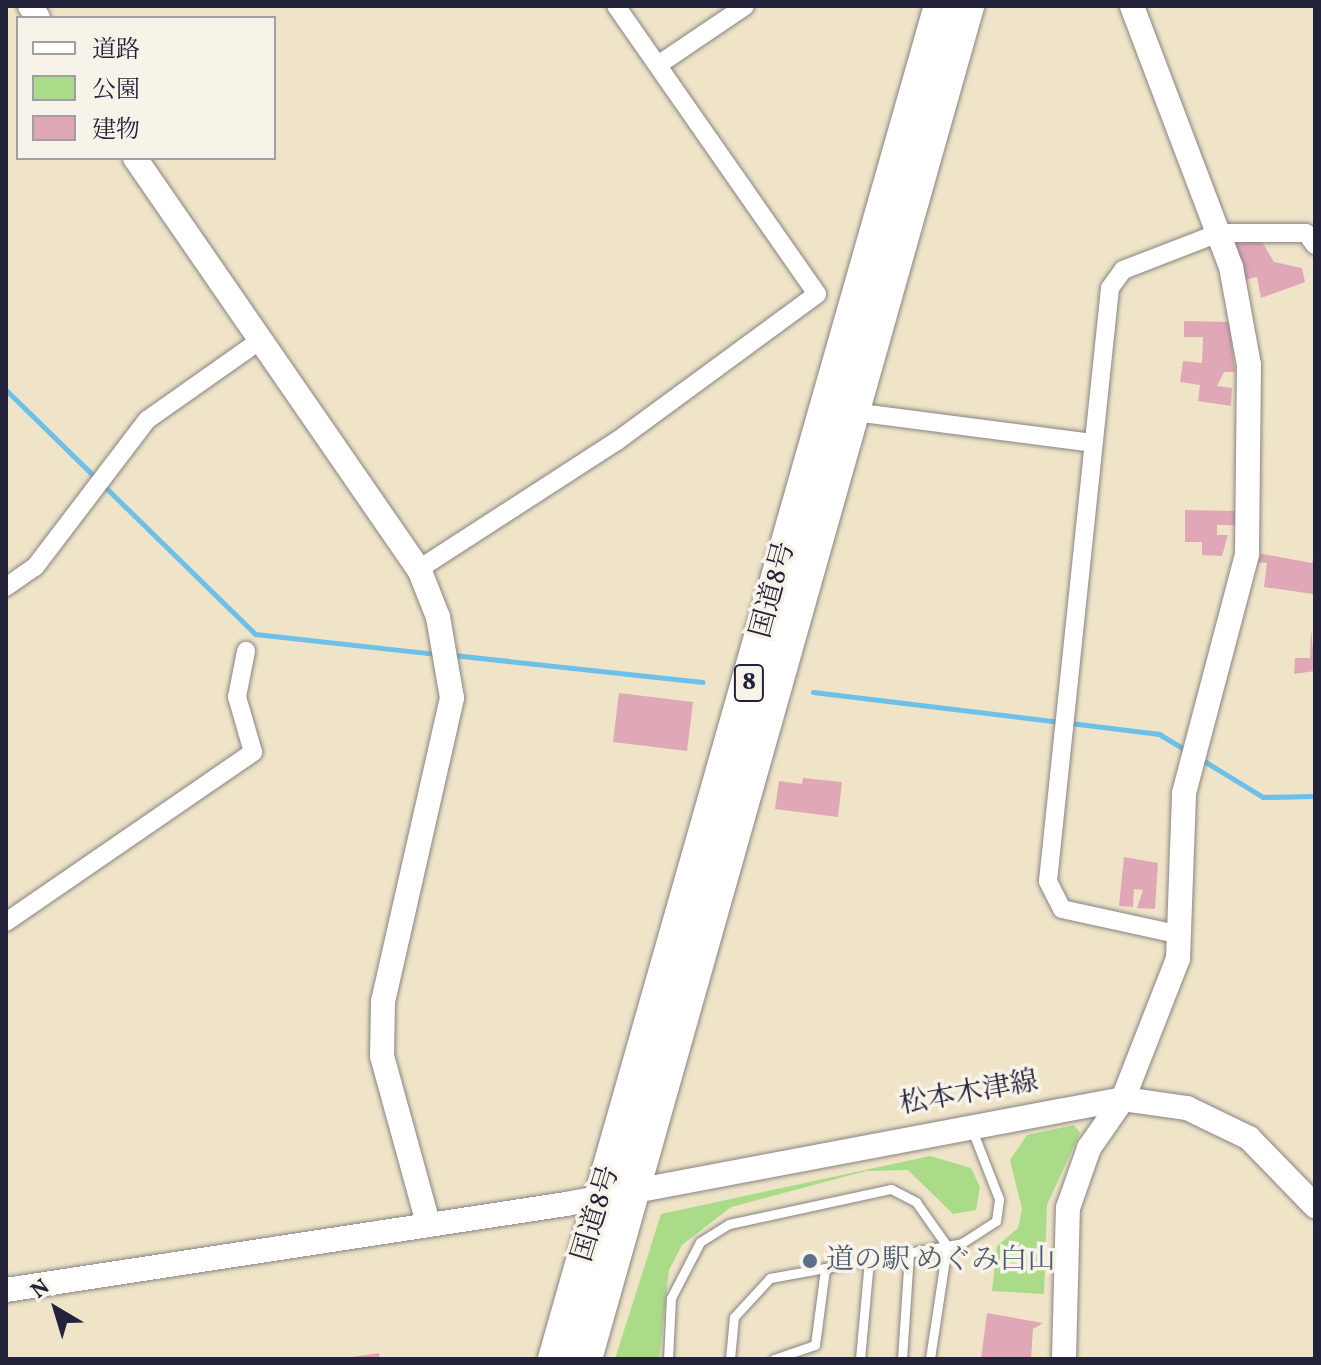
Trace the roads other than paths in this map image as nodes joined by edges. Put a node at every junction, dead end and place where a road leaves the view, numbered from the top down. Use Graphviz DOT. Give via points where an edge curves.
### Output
graph roads {
  1 [pos="616,6"];
  2 [pos="745,6"];
  3 [pos="968,6"];
  4 [pos="1132,6"];
  5 [pos="932,12"];
  6 [pos="658,65"];
  7 [pos="136,160"];
  8 [pos="1219,233"];
  9 [pos="1315,245"];
  10 [pos="259,341"];
  11 [pos="854,412"];
  12 [pos="1093,443"];
  13 [pos="419,569"];
  14 [pos="6,587"];
  15 [pos="246,651"];
  16 [pos="6,922"];
  17 [pos="1181,935"];
  18 [pos="1123,1099"];
  19 [pos="969,1124"];
  20 [pos="639,1185"];
  21 [pos="602,1192"];
  22 [pos="1315,1206"];
  23 [pos="428,1223"];
  24 [pos="947,1246"];
  25 [pos="909,1253"];
  26 [pos="869,1261"];
  27 [pos="825,1269"];
  28 [pos="6,1290"];
  29 [pos="554,1359"];
  30 [pos="586,1359"];
  31 [pos="668,1359"];
  32 [pos="730,1359"];
  33 [pos="774,1359"];
  34 [pos="860,1359"];
  35 [pos="902,1359"];
  36 [pos="930,1359"];
  37 [pos="1064,1359"];
  1 -- 6 [label="street"];
  2 -- 6 [label="street"];
  3 -- 11 [label="highway, 国道8号 / 8"];
  4 -- 8 [label="street"];
  5 -- 21 [label="highway, 国道8号 / 8"];
  6 -- 13 [label="street" via="817,294 617,441"];
  7 -- 10 [label="street"];
  8 -- 9 [label="street" via="1306,233"];
  8 -- 12 [label="street" via="1123,270 1110,288"];
  8 -- 17 [label="street" via="1249,365 1247,554 1188,778"];
  10 -- 13 [label="street"];
  10 -- 14 [label="street" via="147,420 35,567"];
  11 -- 12 [label="street"];
  11 -- 20 [label="highway, 国道8号 / 8"];
  12 -- 17 [label="street" via="1059,733 1052,892 1062,909"];
  13 -- 23 [label="street" via="441,636 452,698 383,1001 382,1056"];
  15 -- 16 [label="street" via="237,697 253,752"];
  17 -- 18 [label="street"];
  18 -- 19 [label="street, 松本木津線"];
  18 -- 22 [label="street, 松本木津線" via="1187,1108 1249,1138"];
  18 -- 37 [label="street" via="1089,1148 1068,1208"];
  19 -- 20 [label="street, 松本木津線"];
  19 -- 24 [label="lane" via="999,1199 996,1221"];
  20 -- 21 [label="street, 松本木津線"];
  20 -- 30 [label="highway, 国道8号 / 8"];
  21 -- 23 [label="street, 松本木津線" via="566,1204"];
  21 -- 29 [label="highway, 国道8号 / 8"];
  23 -- 28 [label="street, 松本木津線"];
  24 -- 25 [label="lane"];
  24 -- 31 [label="lane" via="916,1202 891,1189 729,1224 683,1264 671,1298"];
  24 -- 36 [label="lane"];
  25 -- 26 [label="lane"];
  25 -- 35 [label="lane"];
  26 -- 27 [label="lane"];
  26 -- 34 [label="lane"];
  27 -- 32 [label="lane" via="770,1278 746,1298 734,1317"];
  27 -- 33 [label="lane" via="815,1345"];
}
